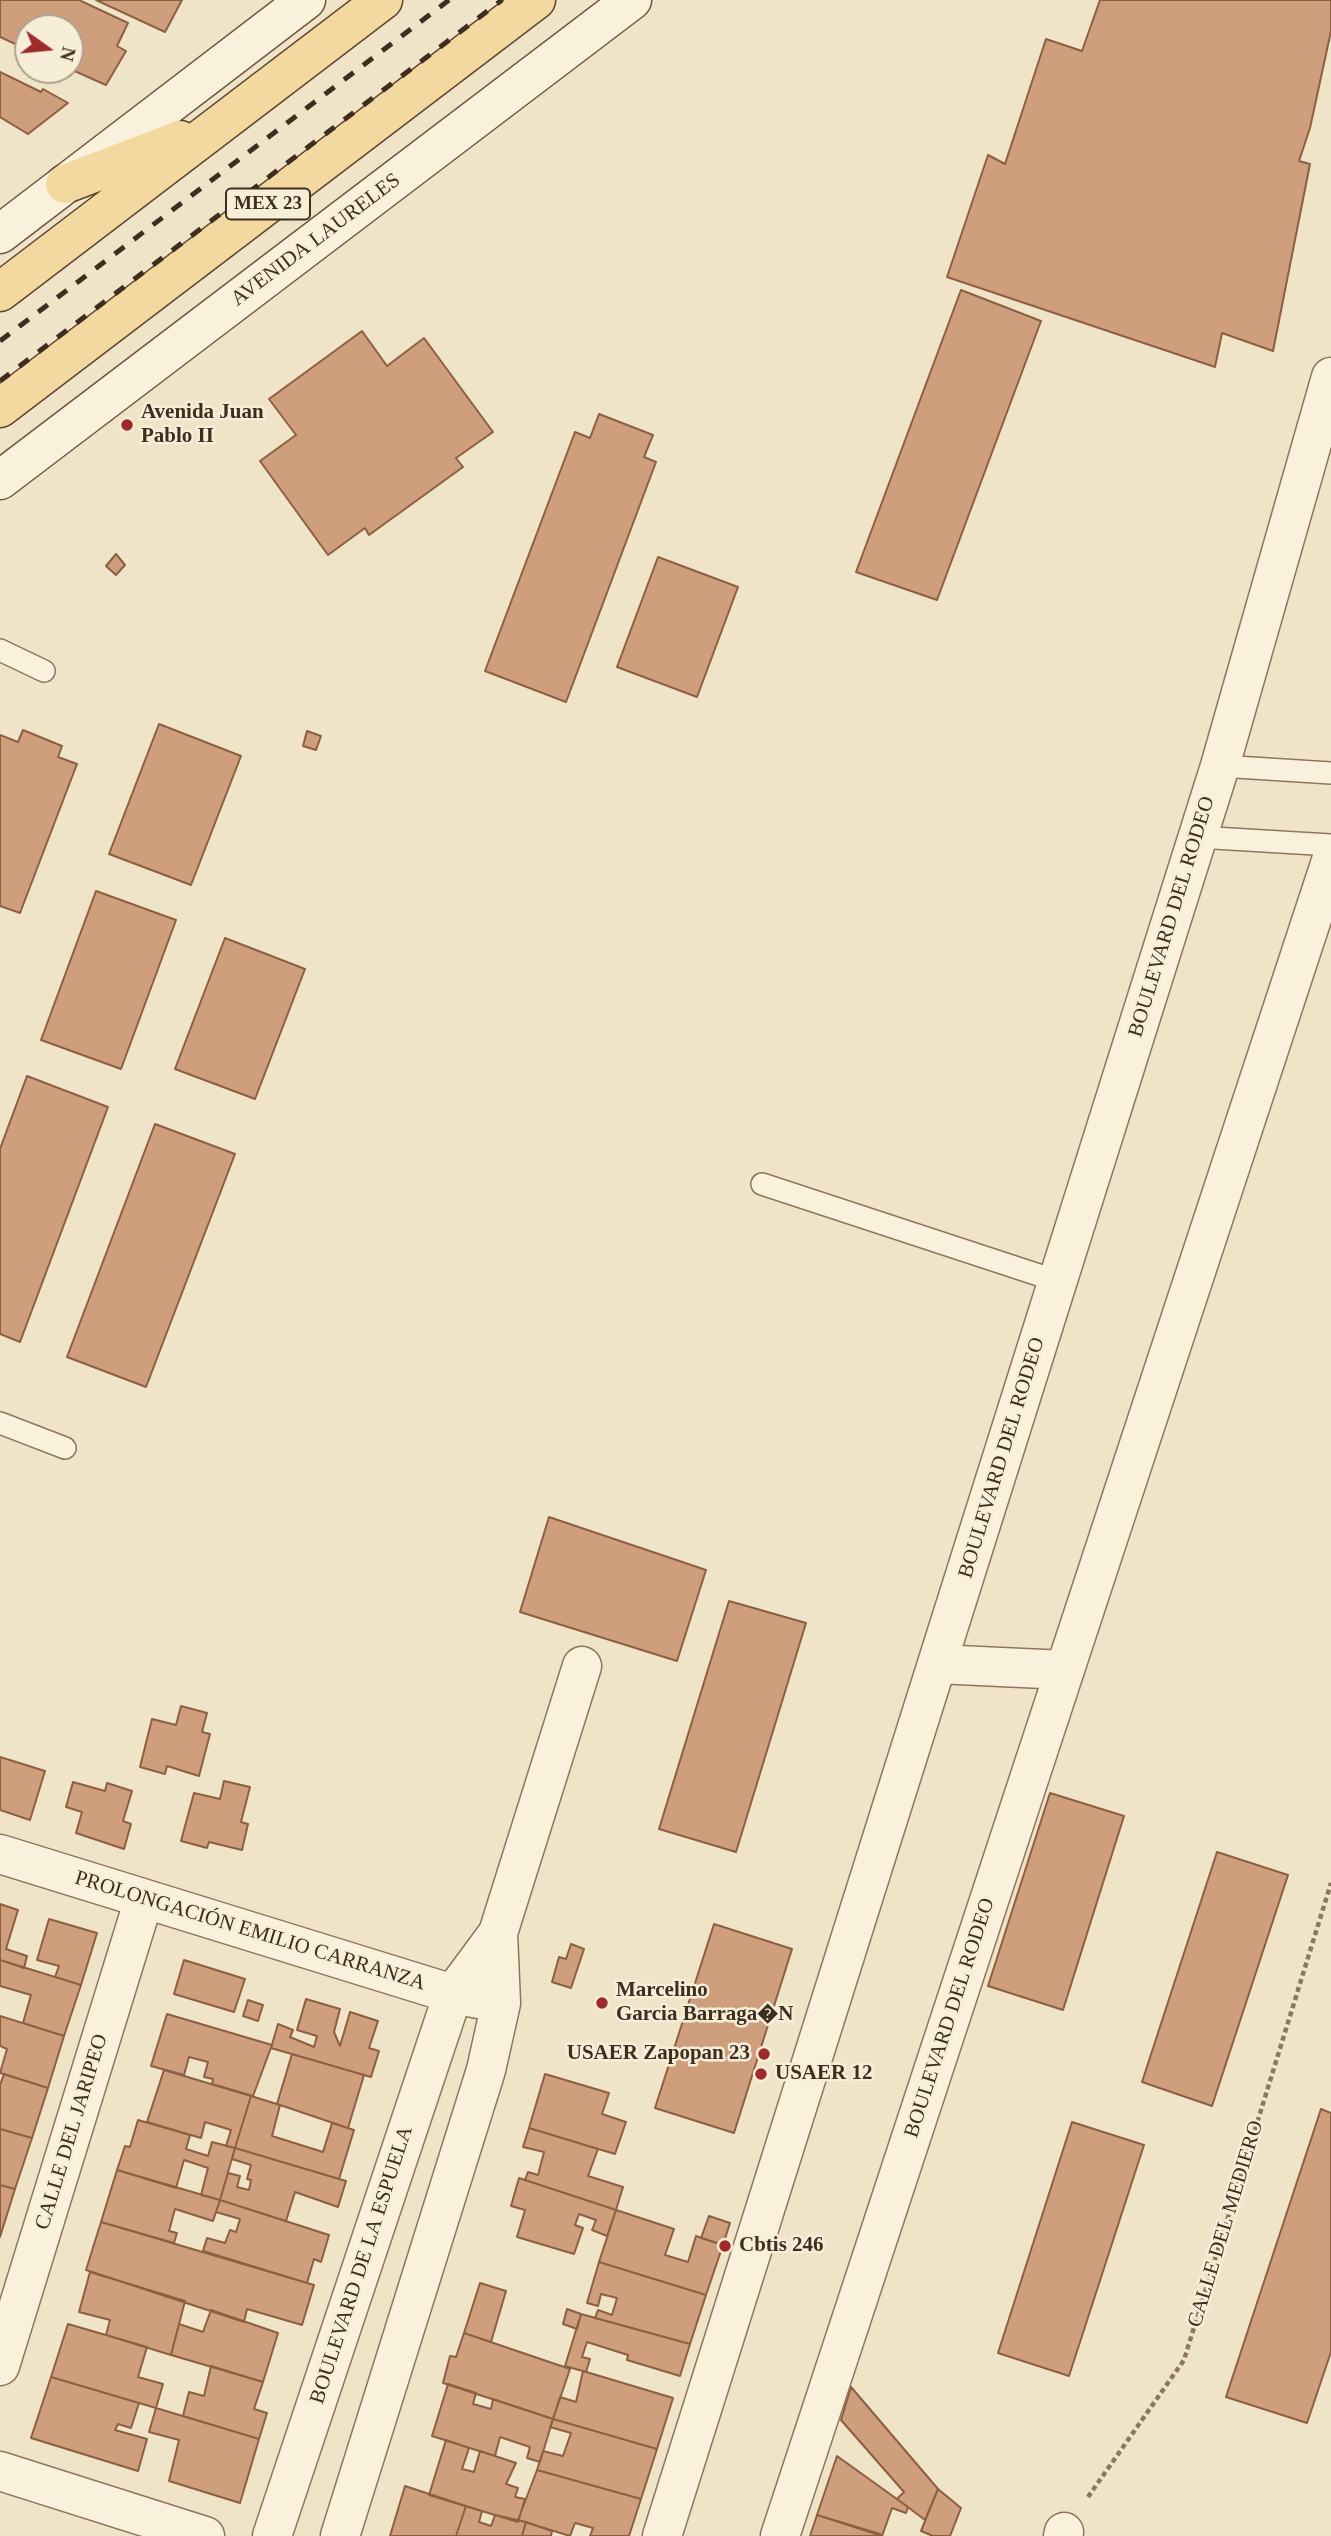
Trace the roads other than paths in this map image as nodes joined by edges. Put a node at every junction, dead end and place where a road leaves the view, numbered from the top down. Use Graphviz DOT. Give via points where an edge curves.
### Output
graph roads {
  1 [pos="306,0"];
  2 [pos="383,0"];
  3 [pos="536,0"];
  4 [pos="632,0"];
  5 [pos="221,124"];
  6 [pos="65,184"];
  7 [pos="0,234"];
  8 [pos="0,292"];
  9 [pos="1331,377"];
  10 [pos="0,408"];
  11 [pos="0,480"];
  12 [pos="0,650"];
  13 [pos="44,671"];
  14 [pos="1220,766"];
  15 [pos="1331,773"];
  16 [pos="1197,837"];
  17 [pos="1331,845"];
  18 [pos="1331,861"];
  19 [pos="762,1184"];
  20 [pos="1057,1282"];
  21 [pos="0,1423"];
  22 [pos="65,1448"];
  23 [pos="937,1664"];
  24 [pos="582,1666"];
  25 [pos="1065,1670"];
  26 [pos="0,1854"];
  27 [pos="144,1899"];
  28 [pos="498,1933"];
  29 [pos="453,1994"];
  30 [pos="501,2003"];
  31 [pos="0,2366"];
  32 [pos="0,2471"];
  33 [pos="205,2536"];
  34 [pos="272,2536"];
  35 [pos="340,2536"];
  36 [pos="662,2536"];
  37 [pos="780,2536"];
  1 -- 6 [label="street"];
  2 -- 5 [label="main road"];
  3 -- 10 [label="main road, MEX 23"];
  4 -- 11 [label="street, AVENIDA LAURELES"];
  5 -- 6 [label="main road"];
  5 -- 8 [label="main road"];
  6 -- 7 [label="street"];
  9 -- 14 [label="street, BOULEVARD DEL RODEO"];
  12 -- 13 [label="lane"];
  14 -- 15 [label="lane"];
  14 -- 16 [label="street, BOULEVARD DEL RODEO"];
  16 -- 17 [label="lane"];
  16 -- 20 [label="street, BOULEVARD DEL RODEO"];
  18 -- 25 [label="street, BOULEVARD DEL RODEO"];
  19 -- 20 [label="lane"];
  20 -- 23 [label="street, BOULEVARD DEL RODEO"];
  21 -- 22 [label="lane"];
  23 -- 25 [label="street"];
  23 -- 36 [label="street, BOULEVARD DEL RODEO"];
  24 -- 28 [label="street"];
  25 -- 37 [label="street, BOULEVARD DEL RODEO"];
  26 -- 27 [label="street, PROLONGACIÓN EMILIO CARRANZA"];
  27 -- 29 [label="street, PROLONGACIÓN EMILIO CARRANZA"];
  27 -- 31 [label="street, CALLE DEL JARIPEO"];
  28 -- 29 [label="street, BOULEVARD DE LA ESPUELA"];
  28 -- 30 [label="street"];
  29 -- 30 [label="street, PROLONGACIÓN EMILIO CARRANZA"];
  29 -- 34 [label="street, BOULEVARD DE LA ESPUELA"];
  30 -- 35 [label="street" via="486,2070"];
  32 -- 33 [label="street"];
}
